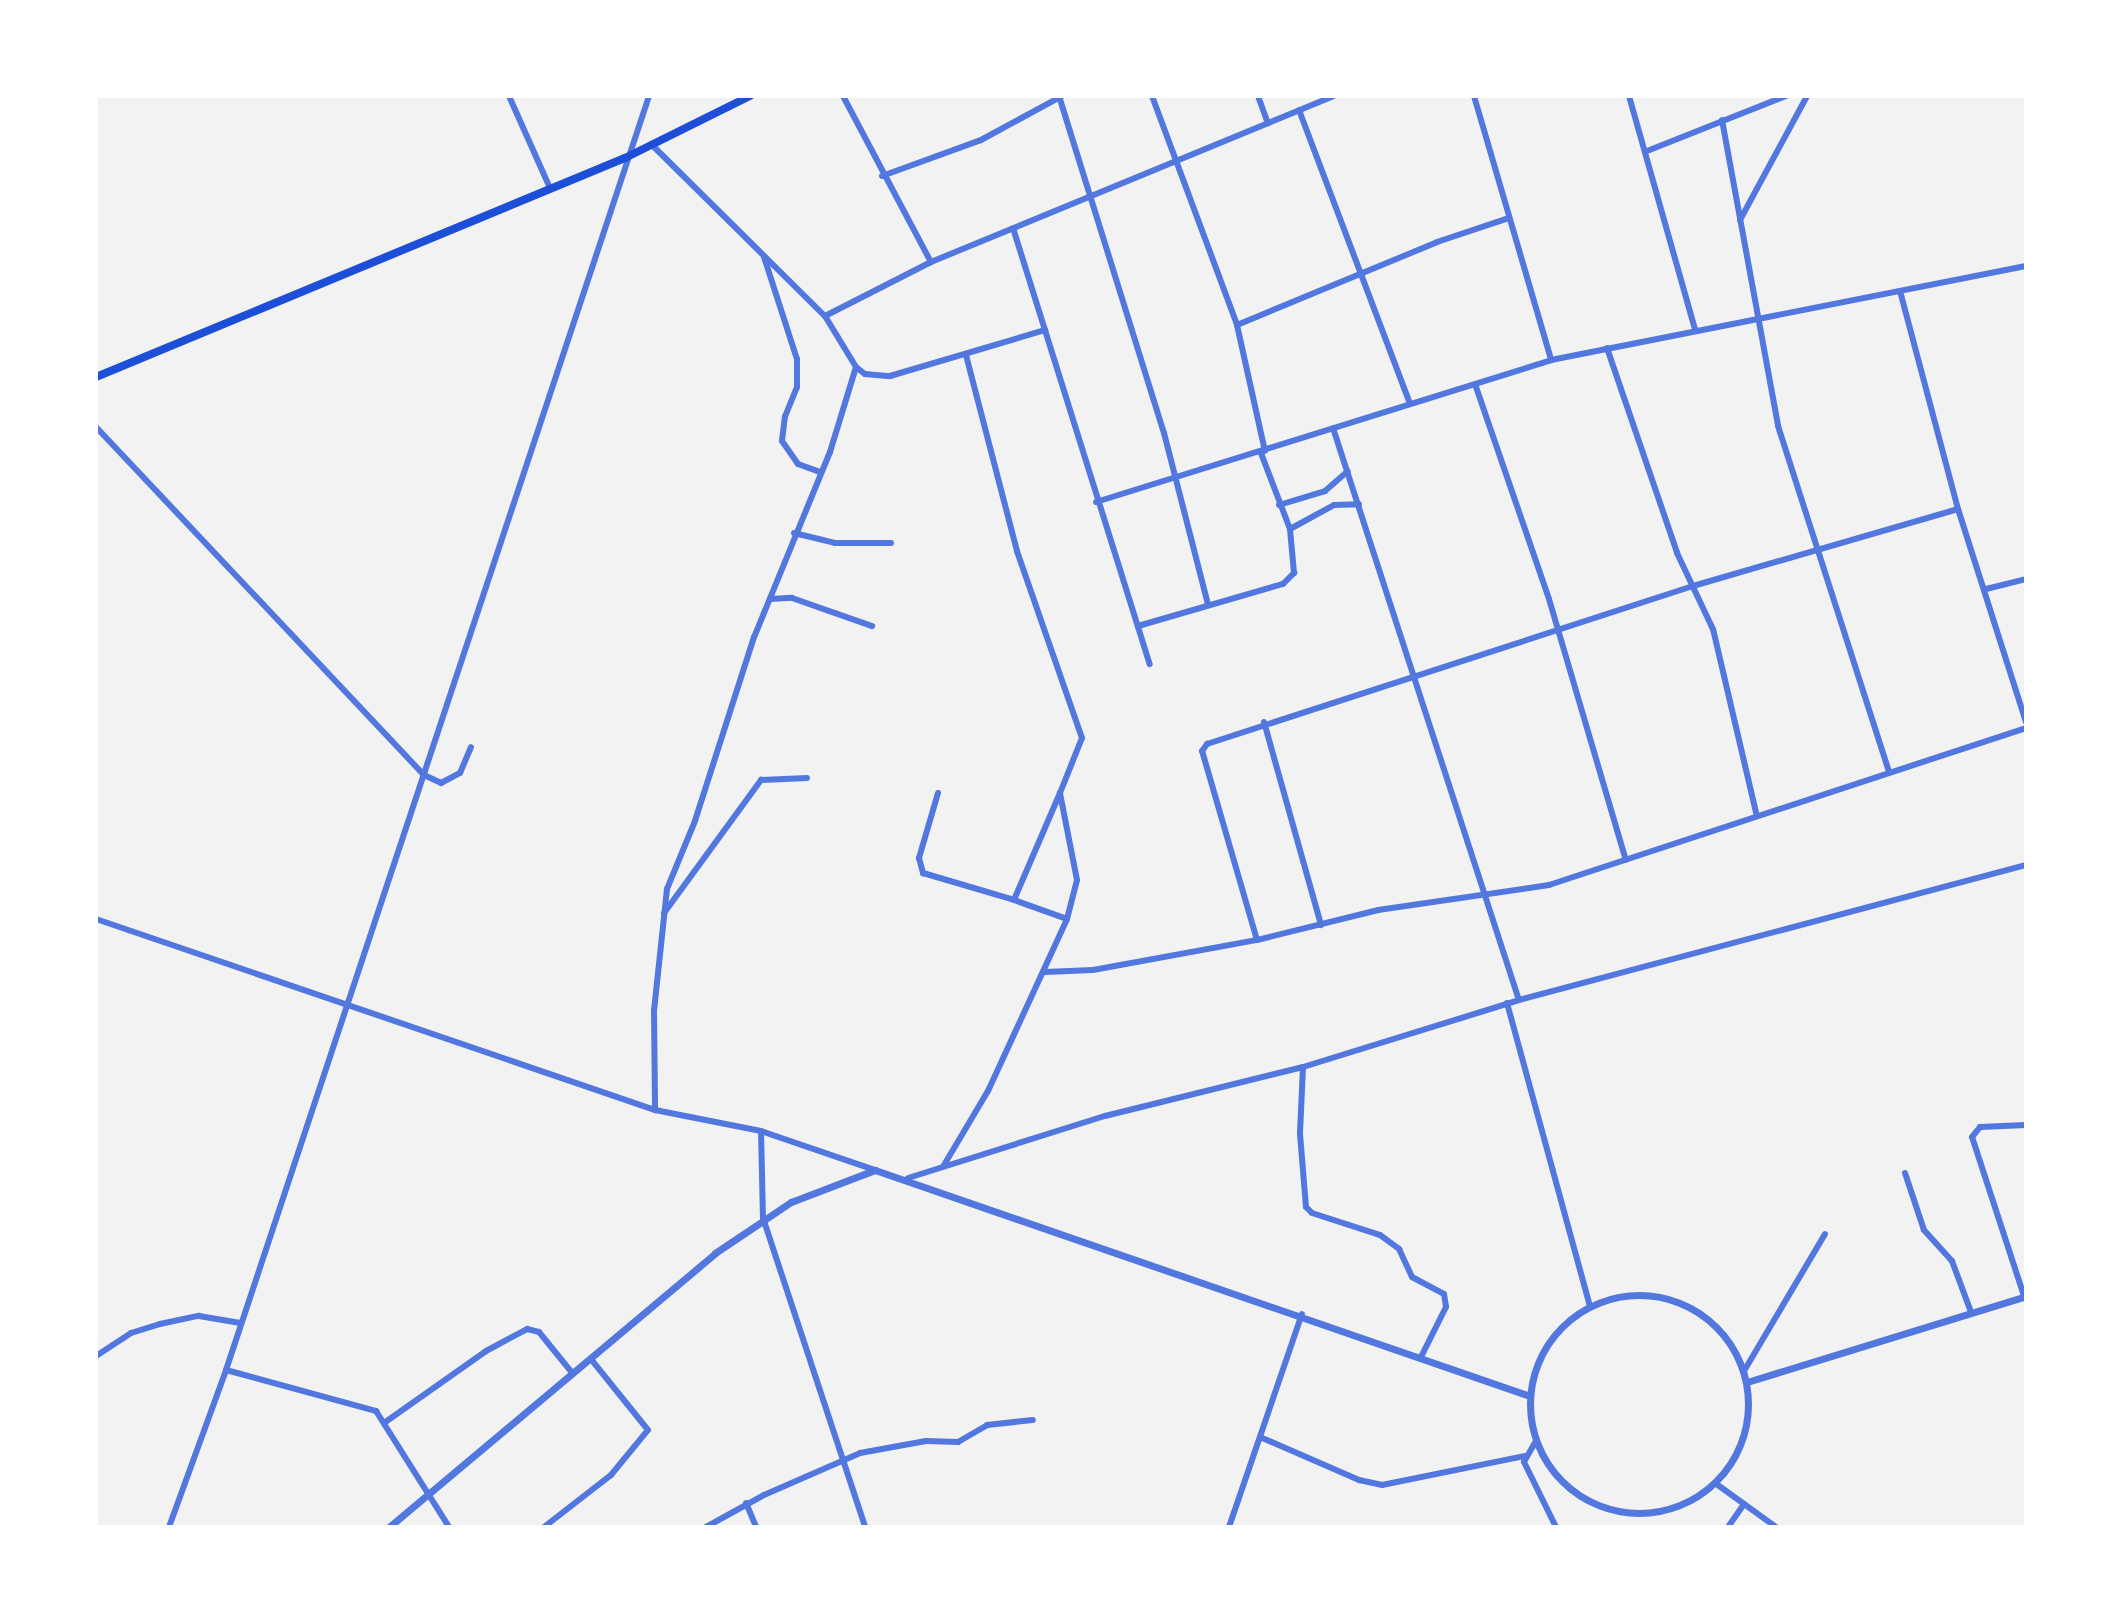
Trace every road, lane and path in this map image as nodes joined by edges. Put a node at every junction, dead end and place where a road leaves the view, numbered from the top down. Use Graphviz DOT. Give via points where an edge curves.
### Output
graph roads {
  1 [pos="509,96"];
  2 [pos="649,96"];
  3 [pos="750,96"];
  4 [pos="843,96"];
  5 [pos="1060,96"];
  6 [pos="1152,96"];
  7 [pos="1258,96"];
  8 [pos="1333,96"];
  9 [pos="1474,96"];
  10 [pos="1629,96"];
  11 [pos="1786,96"];
  12 [pos="1807,96"];
  13 [pos="1299,110"];
  14 [pos="1722,120"];
  15 [pos="1268,123"];
  16 [pos="651,144"];
  17 [pos="1647,151"];
  18 [pos="625,158"];
  19 [pos="1179,160"];
  20 [pos="882,176"];
  21 [pos="549,186"];
  22 [pos="1091,196"];
  23 [pos="1506,219"];
  24 [pos="1740,220"];
  25 [pos="1013,228"];
  26 [pos="763,255"];
  27 [pos="931,262"];
  28 [pos="2026,266"];
  29 [pos="1358,274"];
  30 [pos="1900,291"];
  31 [pos="825,316"];
  32 [pos="1754,317"];
  33 [pos="1237,325"];
  34 [pos="1695,329"];
  35 [pos="1045,330"];
  36 [pos="1607,348"];
  37 [pos="966,355"];
  38 [pos="1551,360"];
  39 [pos="856,367"];
  40 [pos="96,377"];
  41 [pos="1475,384"];
  42 [pos="1409,401"];
  43 [pos="96,427"];
  44 [pos="1333,428"];
  45 [pos="1263,452"];
  46 [pos="1348,471"];
  47 [pos="820,472"];
  48 [pos="1174,479"];
  49 [pos="1096,502"];
  50 [pos="1359,504"];
  51 [pos="1279,505"];
  52 [pos="1958,509"];
  53 [pos="1290,529"];
  54 [pos="794,533"];
  55 [pos="891,543"];
  56 [pos="1816,553"];
  57 [pos="2026,579"];
  58 [pos="1693,586"];
  59 [pos="1986,589"];
  60 [pos="767,602"];
  61 [pos="1208,604"];
  62 [pos="872,626"];
  63 [pos="1138,626"];
  64 [pos="1558,633"];
  65 [pos="1150,664"];
  66 [pos="1414,676"];
  67 [pos="1264,722"];
  68 [pos="2026,722"];
  69 [pos="2026,728"];
  70 [pos="471,747"];
  71 [pos="1889,772"];
  72 [pos="424,775"];
  73 [pos="807,778"];
  74 [pos="938,793"];
  75 [pos="1060,793"];
  76 [pos="1756,813"];
  77 [pos="1626,860"];
  78 [pos="2026,865"];
  79 [pos="1483,898"];
  80 [pos="1014,900"];
  81 [pos="662,915"];
  82 [pos="96,919"];
  83 [pos="1067,919"];
  84 [pos="1321,925"];
  85 [pos="1257,940"];
  86 [pos="1045,972"];
  87 [pos="1519,1000"];
  88 [pos="1507,1003"];
  89 [pos="344,1005"];
  90 [pos="1303,1067"];
  91 [pos="655,1110"];
  92 [pos="2026,1125"];
  93 [pos="761,1131"];
  94 [pos="944,1165"];
  95 [pos="875,1170"];
  96 [pos="1905,1173"];
  97 [pos="908,1178"];
  98 [pos="763,1218"];
  99 [pos="1825,1234"];
  100 [pos="2025,1296"];
  101 [pos="1590,1306"];
  102 [pos="1971,1312"];
  103 [pos="1302,1314"];
  104 [pos="240,1323"];
  105 [pos="96,1356"];
  106 [pos="1421,1357"];
  107 [pos="591,1359"];
  108 [pos="226,1370"];
  109 [pos="1744,1371"];
  110 [pos="573,1374"];
  111 [pos="1747,1382"];
  112 [pos="1530,1396"];
  113 [pos="1033,1420"];
  114 [pos="384,1423"];
  115 [pos="1260,1437"];
  116 [pos="1536,1441"];
  117 [pos="1524,1456"];
  118 [pos="843,1461"];
  119 [pos="1715,1483"];
  120 [pos="430,1491"];
  121 [pos="746,1503"];
  122 [pos="1744,1504"];
  123 [pos="169,1527"];
  124 [pos="389,1527"];
  125 [pos="449,1527"];
  126 [pos="544,1527"];
  127 [pos="706,1527"];
  128 [pos="756,1527"];
  129 [pos="865,1527"];
  130 [pos="1229,1527"];
  131 [pos="1556,1527"];
  132 [pos="1728,1527"];
  133 [pos="1776,1527"];
  1 -- 21 [label="street"];
  2 -- 18 [label="street"];
  3 -- 16 [label="main road"];
  4 -- 20 [label="street"];
  5 -- 20 [label="street" via="981,140"];
  5 -- 22 [label="street"];
  6 -- 19 [label="street"];
  7 -- 15 [label="street"];
  8 -- 13 [label="street"];
  9 -- 23 [label="street"];
  10 -- 17 [label="street"];
  11 -- 14 [label="street"];
  12 -- 24 [label="street"];
  13 -- 15 [label="street"];
  13 -- 29 [label="street"];
  14 -- 17 [label="street"];
  14 -- 24 [label="street"];
  15 -- 19 [label="street"];
  16 -- 18 [label="main road"];
  16 -- 26 [label="street"];
  17 -- 34 [label="street"];
  18 -- 21 [label="main road"];
  18 -- 72 [label="street"];
  19 -- 22 [label="street"];
  19 -- 33 [label="street"];
  20 -- 27 [label="street"];
  21 -- 40 [label="main road"];
  22 -- 25 [label="street"];
  22 -- 48 [label="street"];
  23 -- 29 [label="street"];
  23 -- 38 [label="street"];
  24 -- 32 [label="street"];
  25 -- 27 [label="street"];
  25 -- 35 [label="street"];
  26 -- 31 [label="street"];
  26 -- 47 [label="street" via="797,359 797,387 782,441 798,464"];
  27 -- 31 [label="street"];
  28 -- 30 [label="street"];
  29 -- 33 [label="street"];
  29 -- 42 [label="street"];
  30 -- 32 [label="street"];
  30 -- 52 [label="street"];
  31 -- 39 [label="street"];
  32 -- 34 [label="street"];
  32 -- 56 [label="street" via="1778,426"];
  33 -- 45 [label="street"];
  34 -- 36 [label="street"];
  35 -- 37 [label="street"];
  35 -- 49 [label="street"];
  36 -- 38 [label="street"];
  36 -- 58 [label="street" via="1662,514"];
  37 -- 39 [label="street" via="890,376 865,374"];
  37 -- 75 [label="street" via="1017,551 1080,726 1077,755"];
  38 -- 41 [label="street"];
  39 -- 47 [label="street"];
  41 -- 42 [label="street"];
  41 -- 64 [label="street"];
  42 -- 44 [label="street"];
  43 -- 72 [label="street"];
  44 -- 45 [label="street"];
  44 -- 46 [label="street"];
  45 -- 48 [label="street"];
  45 -- 51 [label="street"];
  46 -- 50 [label="street"];
  46 -- 51 [label="street" via="1325,491"];
  47 -- 54 [label="street"];
  48 -- 49 [label="street"];
  48 -- 61 [label="street"];
  49 -- 63 [label="street"];
  50 -- 53 [label="street" via="1334,505"];
  50 -- 66 [label="street"];
  51 -- 53 [label="street"];
  52 -- 56 [label="street"];
  52 -- 59 [label="street"];
  53 -- 61 [label="street" via="1296,560 1289,578"];
  54 -- 55 [label="street" via="835,543"];
  54 -- 60 [label="street"];
  56 -- 58 [label="street"];
  56 -- 71 [label="street"];
  57 -- 59 [label="street"];
  58 -- 64 [label="street"];
  58 -- 76 [label="street" via="1713,629"];
  59 -- 68 [label="street"];
  60 -- 62 [label="street" via="774,596 792,598"];
  60 -- 81 [label="street"];
  61 -- 63 [label="street"];
  63 -- 65 [label="street"];
  64 -- 66 [label="street"];
  64 -- 77 [label="street"];
  66 -- 67 [label="street"];
  66 -- 79 [label="street"];
  67 -- 84 [label="street"];
  67 -- 85 [label="street" via="1207,744 1202,751"];
  69 -- 71 [label="street"];
  70 -- 72 [label="street" via="460,773 441,783"];
  71 -- 76 [label="street"];
  72 -- 89 [label="street"];
  73 -- 81 [label="street" via="761,780"];
  74 -- 80 [label="street" via="919,858 923,873"];
  75 -- 80 [label="street"];
  75 -- 83 [label="street" via="1077,880"];
  76 -- 77 [label="street"];
  77 -- 79 [label="street" via="1549,885"];
  78 -- 87 [label="street"];
  79 -- 84 [label="street" via="1378,910"];
  79 -- 87 [label="street"];
  80 -- 83 [label="street"];
  81 -- 91 [label="street" via="652,1063"];
  82 -- 89 [label="street"];
  83 -- 86 [label="street"];
  84 -- 85 [label="street"];
  85 -- 86 [label="street" via="1093,970"];
  86 -- 94 [label="street" via="988,1091"];
  87 -- 88 [label="street"];
  88 -- 90 [label="street"];
  88 -- 101 [label="street"];
  89 -- 91 [label="street"];
  89 -- 104 [label="street"];
  90 -- 94 [label="street" via="1105,1116"];
  90 -- 106 [label="street" via="1300,1134 1306,1207 1380,1235 1399,1249 1412,1277 1444,1294 1446,1307"];
  91 -- 93 [label="street"];
  92 -- 100 [label="street" via="1980,1127 1972,1137"];
  93 -- 95 [label="street"];
  93 -- 98 [label="street"];
  94 -- 97 [label="street"];
  95 -- 97 [label="street"];
  95 -- 98 [label="street"];
  96 -- 102 [label="street" via="1924,1230 1952,1261"];
  97 -- 103 [label="street"];
  98 -- 107 [label="street" via="667,1290"];
  98 -- 118 [label="street"];
  99 -- 109 [label="street"];
  100 -- 102 [label="street"];
  101 -- 109 [label="street" via="1627,1295 1676,1302 1700,1312 1727,1337"];
  101 -- 112 [label="street" via="1560,1328 1539,1359"];
  102 -- 111 [label="street"];
  103 -- 106 [label="street"];
  103 -- 115 [label="street"];
  104 -- 105 [label="street" via="199,1316 160,1324 131,1333"];
  104 -- 108 [label="street"];
  106 -- 112 [label="street"];
  107 -- 110 [label="street"];
  107 -- 126 [label="street" via="648,1430 611,1475"];
  108 -- 114 [label="street" via="363,1405"];
  108 -- 123 [label="street"];
  109 -- 111 [label="street"];
  110 -- 114 [label="street" via="539,1332 527,1329 486,1351"];
  110 -- 120 [label="street"];
  111 -- 119 [label="street" via="1737,1453"];
  112 -- 116 [label="street"];
  113 -- 118 [label="street" via="987,1425 958,1442 926,1441"];
  114 -- 120 [label="street" via="406,1464"];
  115 -- 117 [label="street" via="1382,1485"];
  115 -- 130 [label="street"];
  116 -- 117 [label="street"];
  116 -- 119 [label="street" via="1562,1481 1580,1497 1613,1511 1650,1513 1673,1507"];
  117 -- 131 [label="street"];
  118 -- 121 [label="street"];
  118 -- 129 [label="street"];
  119 -- 122 [label="street"];
  120 -- 124 [label="street"];
  120 -- 125 [label="street"];
  121 -- 127 [label="street"];
  121 -- 128 [label="street"];
  122 -- 132 [label="street"];
  122 -- 133 [label="street"];
}
